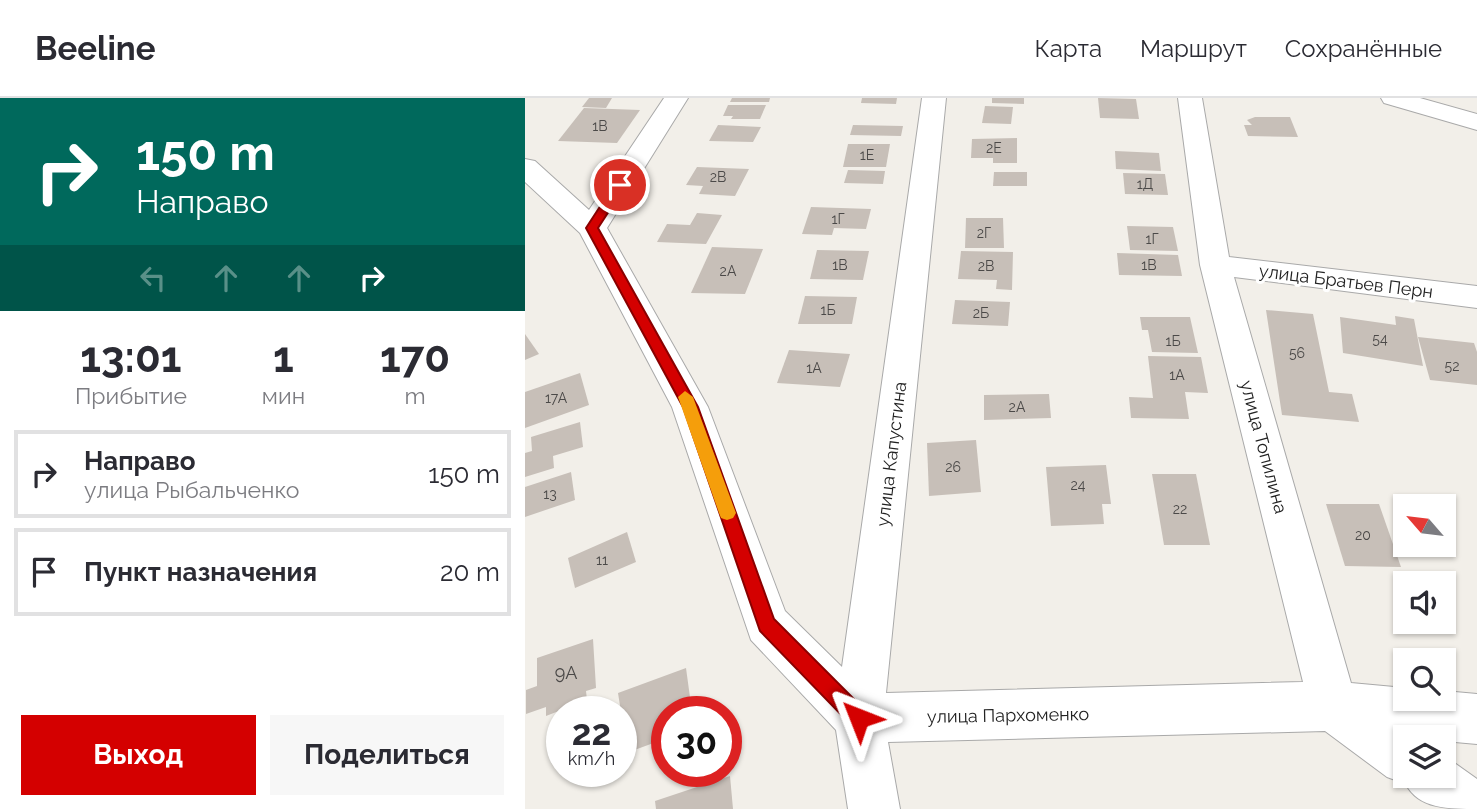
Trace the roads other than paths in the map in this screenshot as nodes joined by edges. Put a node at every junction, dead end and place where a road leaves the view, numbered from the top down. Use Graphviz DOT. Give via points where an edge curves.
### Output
graph roads {
  1 [pos="675,98"];
  2 [pos="935,98"];
  3 [pos="1190,98"];
  4 [pos="1393,98"];
  5 [pos="1477,122"];
  6 [pos="525,167"];
  7 [pos="592,228"];
  8 [pos="1215,265"];
  9 [pos="1477,297"];
  10 [pos="1333,706"];
  11 [pos="859,718"];
  12 [pos="1477,719"];
  13 [pos="1393,750"];
  14 [pos="1446,788"];
  15 [pos="874,809"];
  16 [pos="1475,809"];
  1 -- 7 [label="street"];
  2 -- 11 [label="street, улица Капустина"];
  3 -- 8 [label="street, улица Топилина"];
  4 -- 5 [label="street"];
  6 -- 7 [label="street"];
  7 -- 11 [label="street" via="690,407 767,625"];
  8 -- 9 [label="street, улица Братьев Перн"];
  8 -- 10 [label="street, улица Топилина"];
  10 -- 11 [label="street, улица Пархоменко"];
  10 -- 12 [label="street, улица Пархоменко"];
  10 -- 13 [label="street"];
  11 -- 15 [label="street, улица Капустина"];
  14 -- 16 [label="street"];
}
